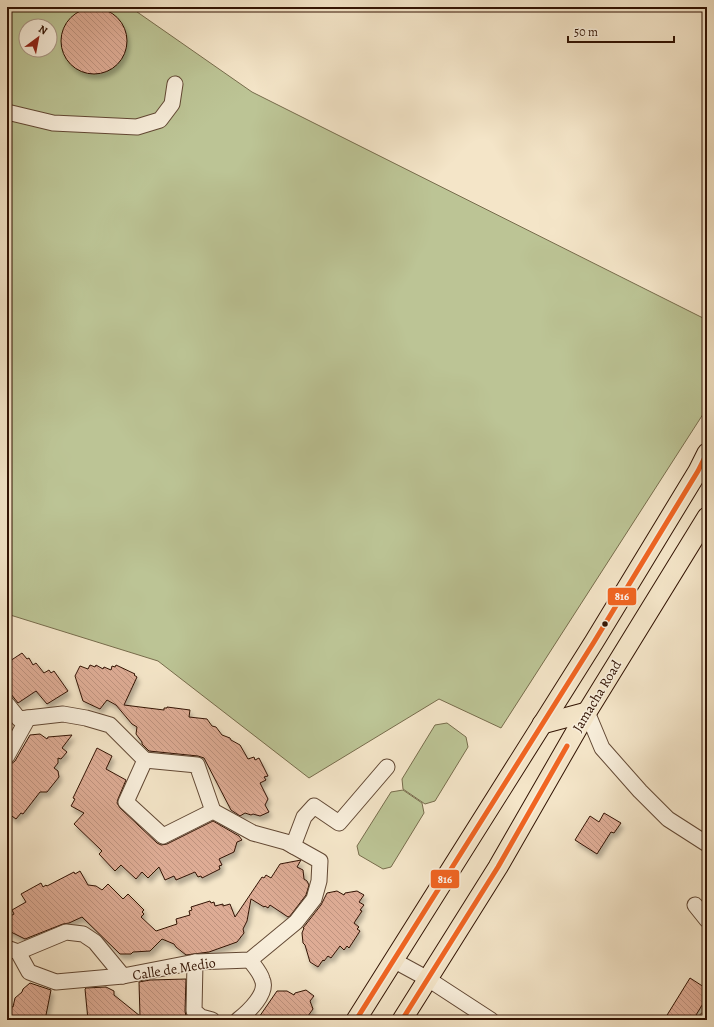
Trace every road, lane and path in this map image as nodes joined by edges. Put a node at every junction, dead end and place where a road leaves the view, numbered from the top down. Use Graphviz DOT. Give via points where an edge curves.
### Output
graph roads {
  1 [pos="174,84"];
  2 [pos="7,112"];
  3 [pos="707,453"];
  4 [pos="707,517"];
  5 [pos="7,704"];
  6 [pos="587,712"];
  7 [pos="28,718"];
  8 [pos="542,724"];
  9 [pos="7,756"];
  10 [pos="146,760"];
  11 [pos="387,767"];
  12 [pos="212,811"];
  13 [pos="290,844"];
  14 [pos="707,844"];
  15 [pos="695,906"];
  16 [pos="707,920"];
  17 [pos="12,950"];
  18 [pos="250,960"];
  19 [pos="393,960"];
  20 [pos="195,962"];
  21 [pos="123,976"];
  22 [pos="428,979"];
  23 [pos="469,1013"];
  24 [pos="212,1020"];
  25 [pos="238,1020"];
  26 [pos="356,1020"];
  27 [pos="402,1020"];
  28 [pos="491,1020"];
  1 -- 2 [label="street" via="172,104 160,120 137,127 53,123"];
  3 -- 8 [label="main road"];
  4 -- 6 [label="main road, Jamacha Road"];
  5 -- 7 [label="street" via="19,719"];
  6 -- 8 [label="main road"];
  6 -- 14 [label="street" via="602,748 640,791 668,819"];
  6 -- 22 [label="main road, Jamacha Road" via="498,867"];
  7 -- 9 [label="street"];
  7 -- 10 [label="street" via="63,714 110,726"];
  8 -- 19 [label="main road"];
  10 -- 12 [label="street" via="197,765"];
  10 -- 12 [label="street" via="126,802 163,836"];
  11 -- 13 [label="street" via="339,823 314,806 304,817"];
  12 -- 13 [label="street" via="253,833"];
  13 -- 18 [label="street" via="320,861 319,881 314,899 296,922"];
  15 -- 16 [label="street"];
  17 -- 21 [label="street, Calle de Medio" via="29,972 56,982"];
  17 -- 21 [label="street, Calle de Medio" via="66,932 83,934 95,942"];
  18 -- 20 [label="street, Calle de Medio"];
  18 -- 25 [label="street" via="263,980 263,992 251,1009"];
  19 -- 22 [label="street"];
  19 -- 26 [label="main road"];
  20 -- 21 [label="street, Calle de Medio"];
  20 -- 24 [label="street" via="194,1010 201,1018"];
  22 -- 23 [label="street"];
  22 -- 27 [label="main road, Jamacha Road"];
  23 -- 28 [label="street"];
}
